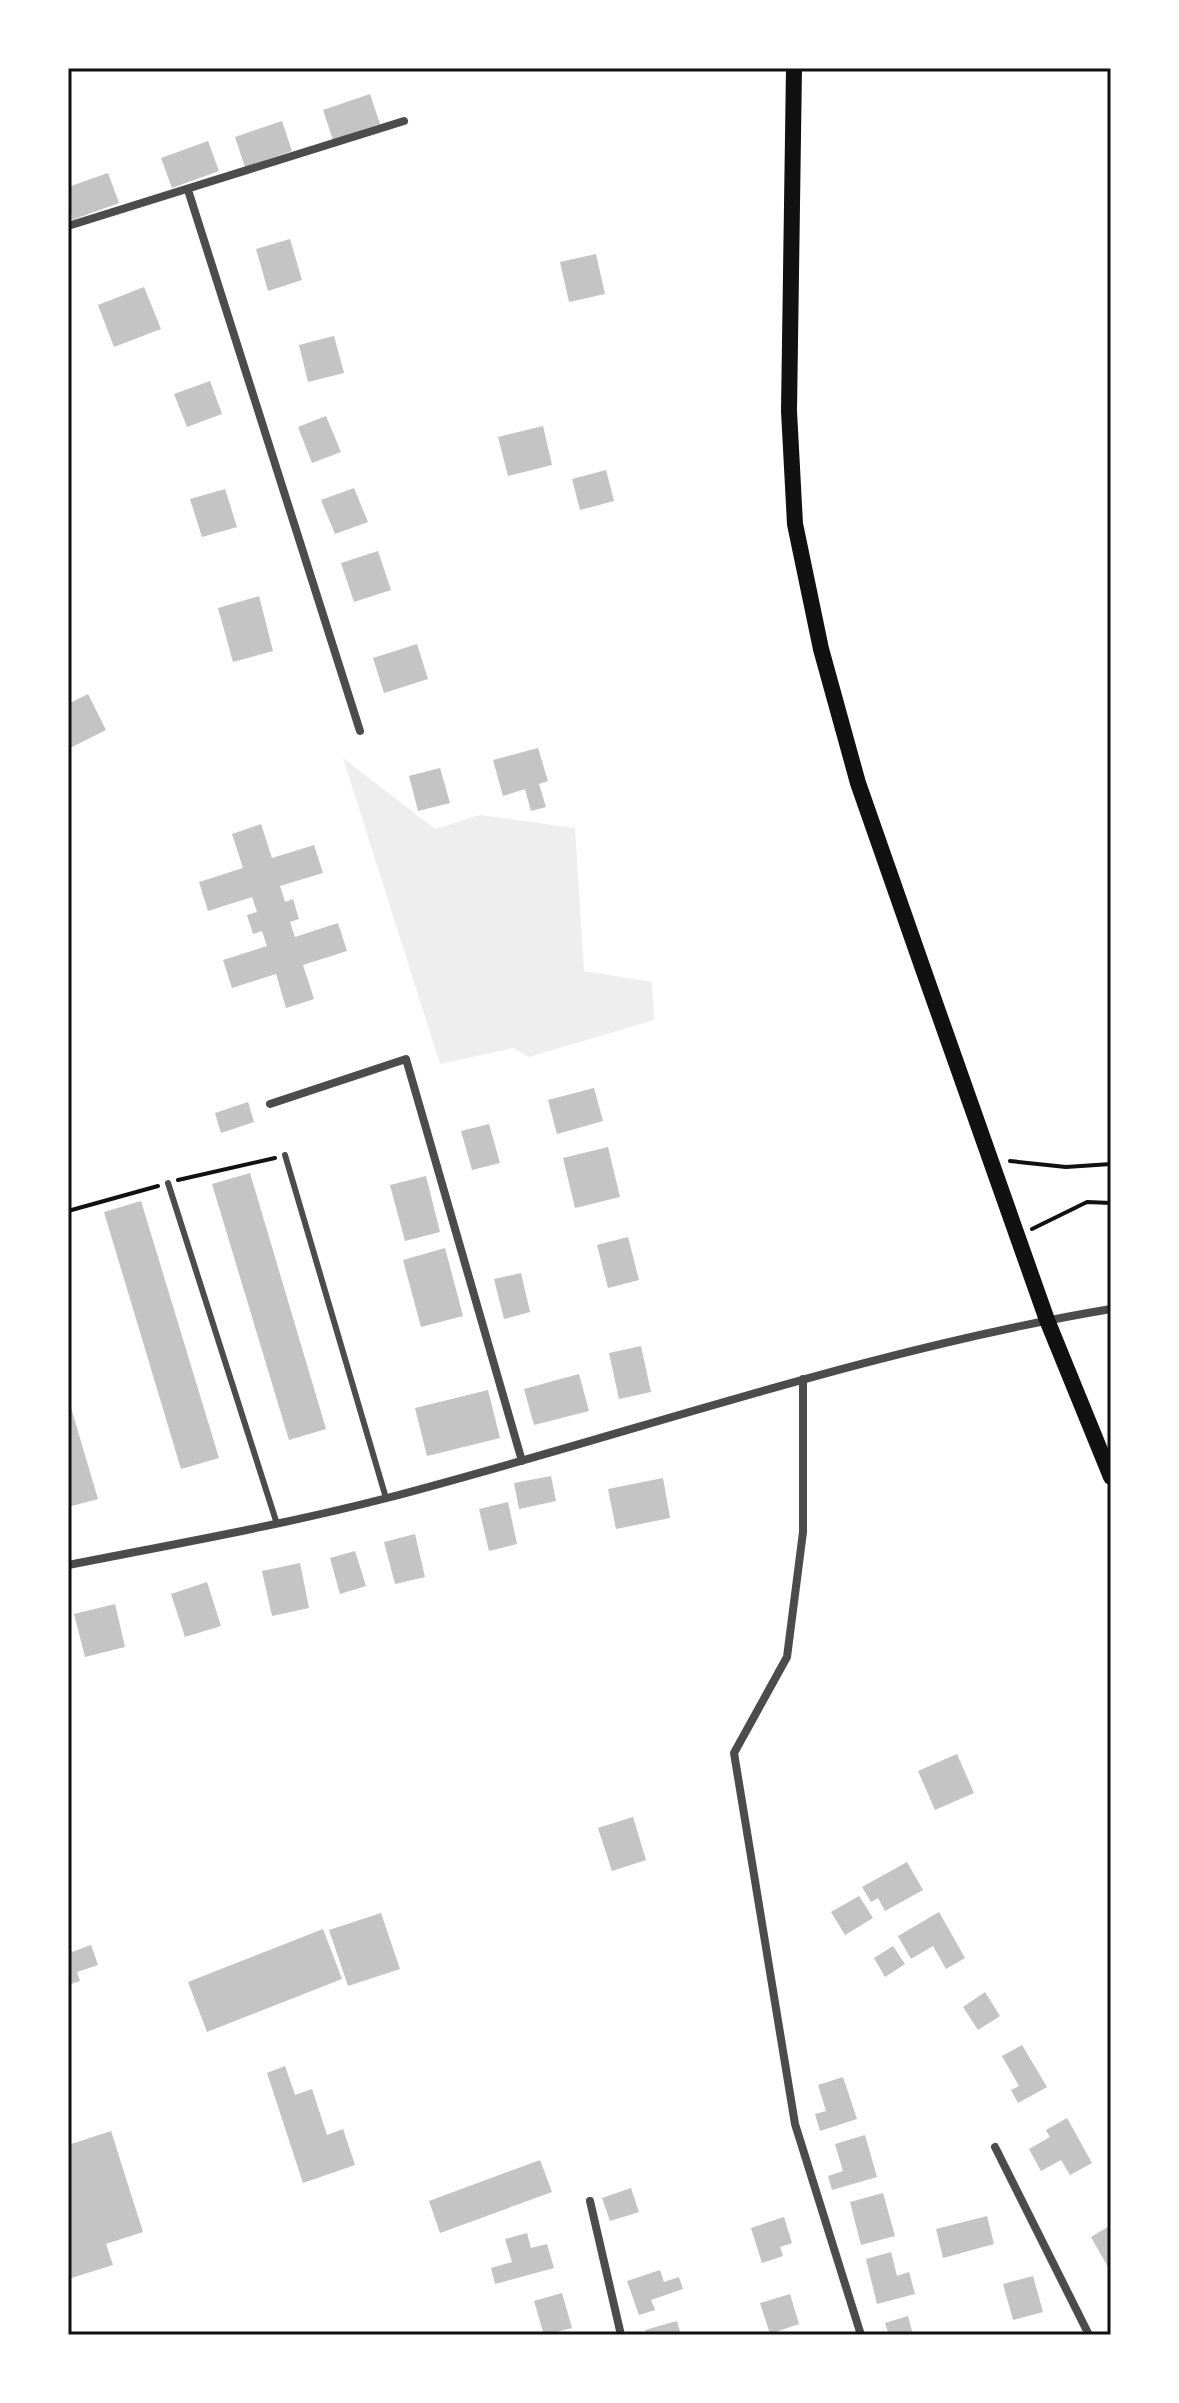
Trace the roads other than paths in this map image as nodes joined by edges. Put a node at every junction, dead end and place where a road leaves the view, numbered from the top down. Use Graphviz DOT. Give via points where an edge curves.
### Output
graph roads {
  1 [pos="794,68"];
  2 [pos="404,121"];
  3 [pos="188,190"];
  4 [pos="68,226"];
  5 [pos="360,731"];
  6 [pos="270,1104"];
  7 [pos="285,1155"];
  8 [pos="168,1183"];
  9 [pos="1111,1309"];
  10 [pos="1047,1320"];
  11 [pos="803,1379"];
  12 [pos="522,1461"];
  13 [pos="1111,1477"];
  14 [pos="386,1498"];
  15 [pos="277,1524"];
  16 [pos="68,1565"];
  17 [pos="995,2147"];
  18 [pos="590,2201"];
  19 [pos="621,2335"];
  20 [pos="861,2335"];
  21 [pos="1089,2335"];
  1 -- 10 [label="main road" via="789,411 795,524 821,649 858,783"];
  2 -- 3 [label="street"];
  3 -- 4 [label="street"];
  3 -- 5 [label="street"];
  6 -- 12 [label="street" via="406,1059"];
  7 -- 14 [label="lane"];
  8 -- 15 [label="lane"];
  9 -- 10 [label="street"];
  10 -- 11 [label="street"];
  10 -- 13 [label="main road"];
  11 -- 12 [label="street"];
  11 -- 20 [label="street" via="803,1532 787,1657 734,1753 795,2124"];
  12 -- 14 [label="street"];
  14 -- 15 [label="street"];
  15 -- 16 [label="street"];
  17 -- 21 [label="street"];
  18 -- 19 [label="street"];
}
